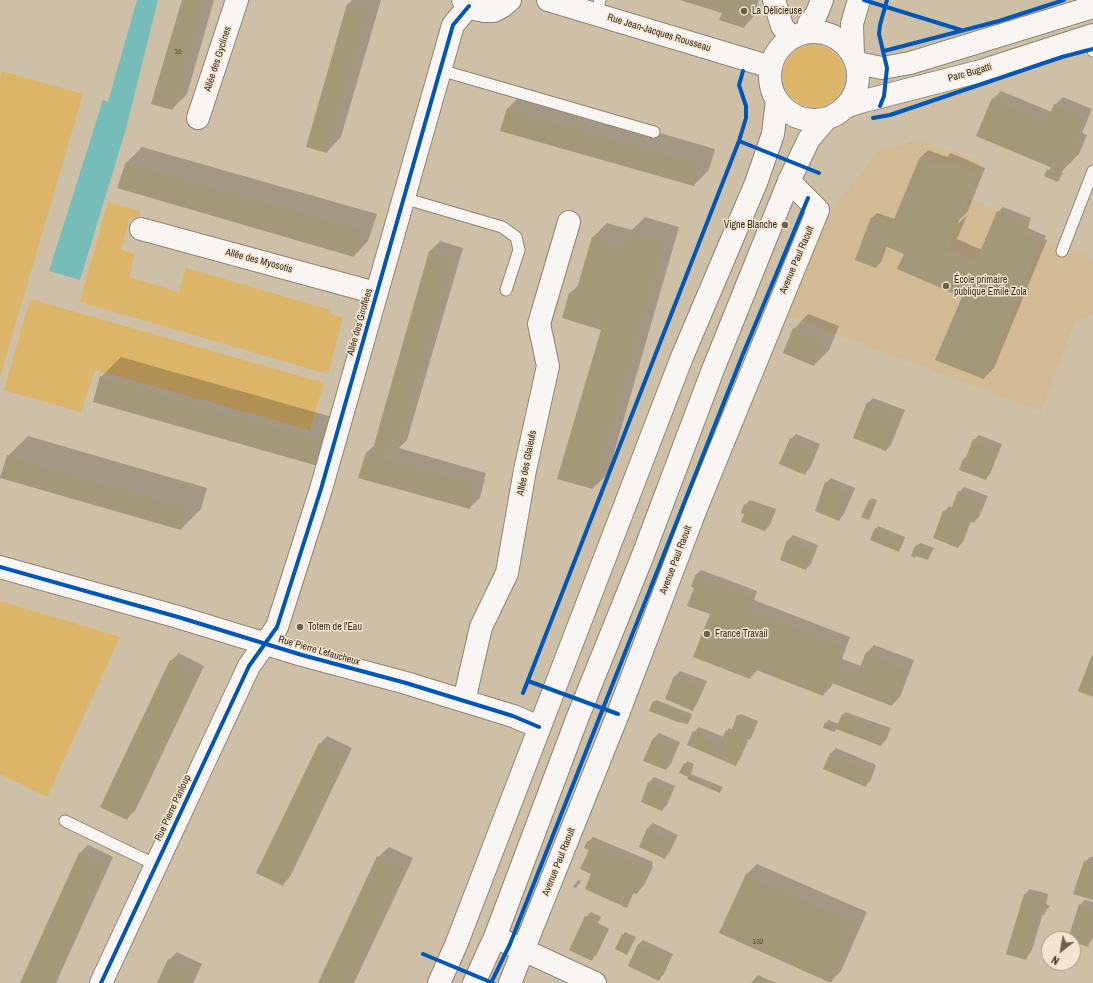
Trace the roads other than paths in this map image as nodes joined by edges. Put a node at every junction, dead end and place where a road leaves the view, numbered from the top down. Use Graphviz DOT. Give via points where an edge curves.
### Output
graph roads {
  1 [pos="237,0"];
  2 [pos="510,0"];
  3 [pos="548,0"];
  4 [pos="774,0"];
  5 [pos="822,0"];
  6 [pos="859,0"];
  7 [pos="466,3"];
  8 [pos="598,7"];
  9 [pos="1093,7"];
  10 [pos="799,35"];
  11 [pos="1091,41"];
  12 [pos="855,59"];
  13 [pos="771,67"];
  14 [pos="440,70"];
  15 [pos="777,100"];
  16 [pos="845,107"];
  17 [pos="198,118"];
  18 [pos="827,118"];
  19 [pos="654,132"];
  20 [pos="1093,170"];
  21 [pos="790,181"];
  22 [pos="403,198"];
  23 [pos="569,222"];
  24 [pos="141,229"];
  25 [pos="1062,251"];
  26 [pos="506,290"];
  27 [pos="376,293"];
  28 [pos="0,567"];
  29 [pos="266,644"];
  30 [pos="464,701"];
  31 [pos="577,719"];
  32 [pos="539,727"];
  33 [pos="558,767"];
  34 [pos="65,821"];
  35 [pos="156,865"];
  36 [pos="476,893"];
  37 [pos="495,937"];
  38 [pos="456,945"];
  39 [pos="524,950"];
  40 [pos="101,983"];
  41 [pos="439,983"];
  42 [pos="474,983"];
  43 [pos="510,983"];
  44 [pos="595,983"];
  1 -- 17 [label="street, Allée des Gyclines"];
  2 -- 7 [label="street" via="494,11 484,12"];
  3 -- 8 [label="street, Rue Jean-Jacques Rousseau"];
  4 -- 10 [label="street" via="782,26"];
  5 -- 10 [label="street" via="816,15"];
  6 -- 12 [label="street" via="852,24"];
  7 -- 14 [label="street, Allée des Giroflées" via="453,25"];
  8 -- 13 [label="street, Rue Jean-Jacques Rousseau"];
  9 -- 12 [label="street" via="910,63 882,68 862,64"];
  10 -- 12 [label="street" via="819,32 829,35 847,47"];
  10 -- 13 [label="street" via="783,45 776,53"];
  11 -- 16 [label="street, Parc Bugatti"];
  12 -- 16 [label="street" via="858,81 856,90"];
  13 -- 15 [label="street" via="770,84"];
  14 -- 19 [label="lane"];
  14 -- 22 [label="street, Allée des Giroflées"];
  15 -- 18 [label="street" via="789,112 804,119"];
  15 -- 32 [label="street" via="773,134 756,183 682,357"];
  16 -- 18 [label="street"];
  18 -- 21 [label="street" via="809,139"];
  20 -- 25 [label="lane"];
  21 -- 31 [label="street" via="712,372"];
  21 -- 39 [label="street, Avenue Paul Raoult" via="818,210 700,499"];
  22 -- 26 [label="lane" via="502,227 516,237 519,250"];
  22 -- 27 [label="street, Allée des Giroflées"];
  23 -- 30 [label="street, Allée des Glaieuls" via="539,324 548,366 525,470 507,573 481,627"];
  24 -- 27 [label="street, Allée des Myosotis"];
  27 -- 29 [label="street, Allée des Giroflées" via="316,504 277,627"];
  28 -- 29 [label="street, Rue Pierre Lefaucheux"];
  29 -- 30 [label="street, Rue Pierre Lefaucheux"];
  29 -- 35 [label="street, Rue Pierre Panloup" via="249,666"];
  30 -- 32 [label="street, Rue Pierre Lefaucheux"];
  31 -- 32 [label="street"];
  31 -- 33 [label="street"];
  32 -- 33 [label="street"];
  32 -- 36 [label="street"];
  33 -- 37 [label="street"];
  34 -- 35 [label="lane"];
  35 -- 40 [label="street, Rue Pierre Panloup"];
  36 -- 37 [label="street"];
  36 -- 38 [label="street"];
  37 -- 38 [label="street"];
  37 -- 39 [label="street"];
  37 -- 42 [label="street"];
  38 -- 41 [label="street"];
  39 -- 43 [label="street"];
  39 -- 44 [label="street"];
}
